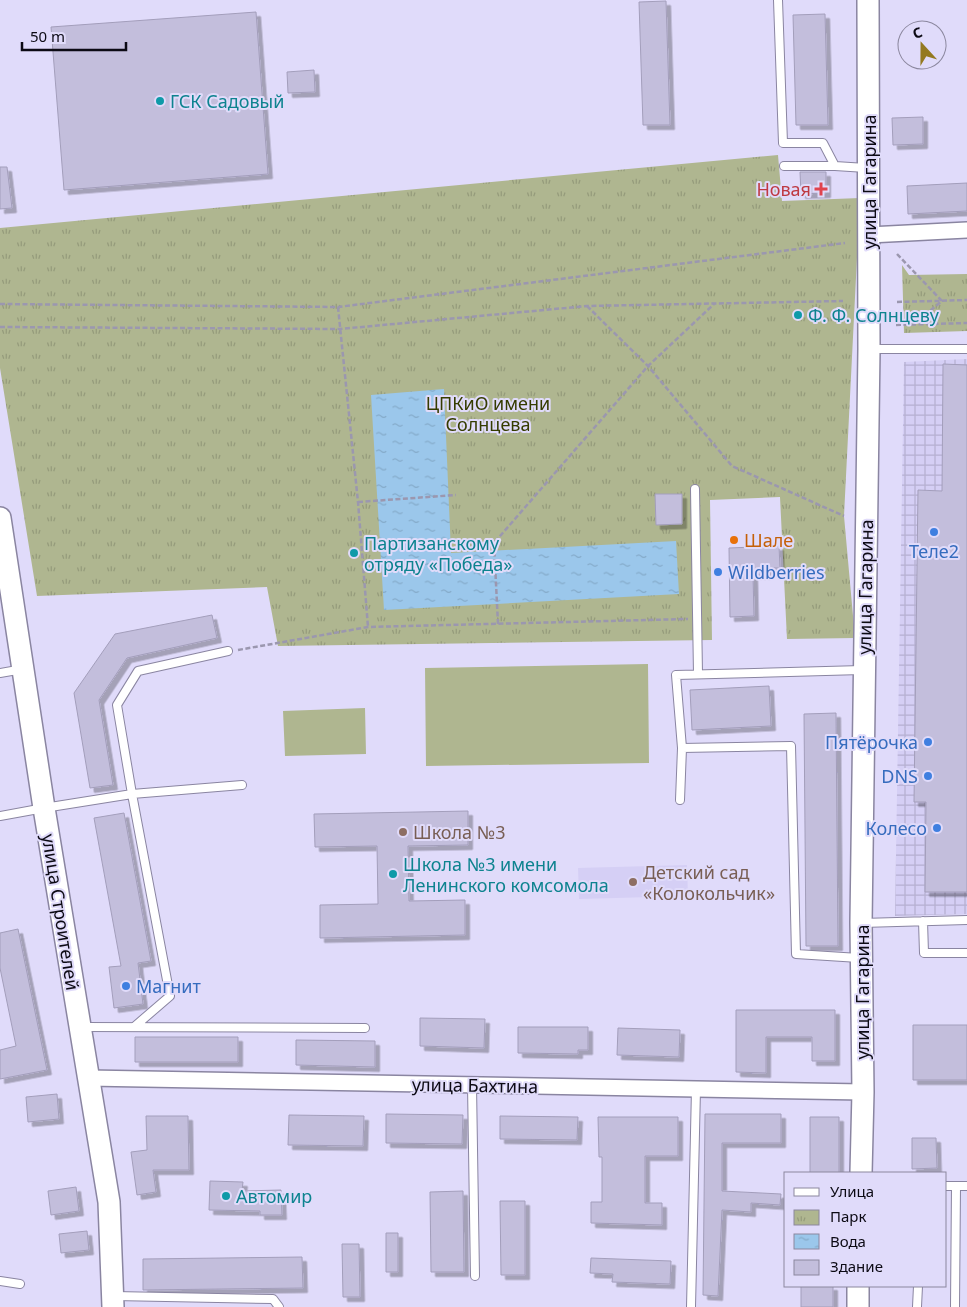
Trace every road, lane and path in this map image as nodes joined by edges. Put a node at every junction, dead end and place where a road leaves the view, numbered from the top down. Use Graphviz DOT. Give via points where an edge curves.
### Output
graph roads {
  1 [pos="778,0"];
  2 [pos="868,0"];
  3 [pos="784,166"];
  4 [pos="835,166"];
  5 [pos="869,168"];
  6 [pos="967,230"];
  7 [pos="869,236"];
  8 [pos="845,243"];
  9 [pos="897,254"];
  10 [pos="967,300"];
  11 [pos="843,301"];
  12 [pos="942,301"];
  13 [pos="897,302"];
  14 [pos="0,304"];
  15 [pos="714,304"];
  16 [pos="588,306"];
  17 [pos="338,307"];
  18 [pos="967,323"];
  19 [pos="914,324"];
  20 [pos="896,325"];
  21 [pos="0,327"];
  22 [pos="340,329"];
  23 [pos="869,349"];
  24 [pos="967,349"];
  25 [pos="648,366"];
  26 [pos="695,489"];
  27 [pos="456,495"];
  28 [pos="358,502"];
  29 [pos="844,516"];
  30 [pos="0,518"];
  31 [pos="697,619"];
  32 [pos="498,624"];
  33 [pos="368,627"];
  34 [pos="228,651"];
  35 [pos="23,669"];
  36 [pos="864,670"];
  37 [pos="0,673"];
  38 [pos="698,674"];
  39 [pos="682,748"];
  40 [pos="242,785"];
  41 [pos="132,794"];
  42 [pos="680,800"];
  43 [pos="44,808"];
  44 [pos="0,816"];
  45 [pos="967,920"];
  46 [pos="923,921"];
  47 [pos="861,923"];
  48 [pos="967,953"];
  49 [pos="861,958"];
  50 [pos="80,1026"];
  51 [pos="134,1027"];
  52 [pos="365,1028"];
  53 [pos="88,1078"];
  54 [pos="472,1085"];
  55 [pos="696,1089"];
  56 [pos="862,1092"];
  57 [pos="861,1172"];
  58 [pos="947,1186"];
  59 [pos="956,1186"];
  60 [pos="967,1186"];
  61 [pos="475,1276"];
  62 [pos="0,1281"];
  63 [pos="20,1284"];
  64 [pos="858,1287"];
  65 [pos="918,1287"];
  66 [pos="185,1297"];
  67 [pos="113,1302"];
  68 [pos="185,1307"];
  69 [pos="278,1307"];
  70 [pos="691,1307"];
  71 [pos="858,1307"];
  72 [pos="917,1307"];
  73 [pos="955,1307"];
  1 -- 4 [label="lane" via="783,143 823,143"];
  2 -- 5 [label="main road, улица Гагарина"];
  3 -- 4 [label="lane"];
  4 -- 5 [label="lane"];
  5 -- 7 [label="main road, улица Гагарина"];
  6 -- 7 [label="street"];
  7 -- 23 [label="main road, улица Гагарина"];
  8 -- 17 [label="path"];
  9 -- 12 [label="path"];
  10 -- 12 [label="path"];
  11 -- 15 [label="path"];
  12 -- 13 [label="path"];
  12 -- 19 [label="path"];
  14 -- 17 [label="path"];
  15 -- 16 [label="path"];
  15 -- 25 [label="path"];
  16 -- 22 [label="path"];
  16 -- 25 [label="path"];
  17 -- 22 [label="path"];
  18 -- 19 [label="path"];
  19 -- 20 [label="path"];
  21 -- 22 [label="path"];
  22 -- 28 [label="path"];
  23 -- 24 [label="lane"];
  23 -- 36 [label="main road, улица Гагарина"];
  25 -- 29 [label="path" via="732,466"];
  25 -- 32 [label="path" via="494,543"];
  26 -- 31 [label="lane"];
  27 -- 28 [label="path"];
  28 -- 33 [label="path"];
  30 -- 35 [label="main road, улица Строителей"];
  31 -- 32 [label="path"];
  31 -- 38 [label="lane"];
  32 -- 33 [label="path"];
  33 -- 34 [label="path"];
  34 -- 41 [label="lane" via="138,671 117,704"];
  35 -- 37 [label="lane"];
  35 -- 43 [label="main road, улица Строителей"];
  36 -- 38 [label="lane"];
  36 -- 47 [label="main road, улица Гагарина"];
  38 -- 39 [label="lane" via="676,675"];
  39 -- 42 [label="lane"];
  39 -- 49 [label="lane" via="791,746 796,954"];
  40 -- 41 [label="lane"];
  41 -- 43 [label="lane"];
  41 -- 51 [label="lane" via="170,996"];
  43 -- 44 [label="lane"];
  43 -- 50 [label="main road, улица Строителей"];
  45 -- 46 [label="lane"];
  46 -- 47 [label="lane"];
  46 -- 48 [label="lane" via="924,953"];
  47 -- 49 [label="main road, улица Гагарина"];
  49 -- 56 [label="main road, улица Гагарина"];
  50 -- 51 [label="lane"];
  50 -- 53 [label="main road, улица Строителей"];
  51 -- 52 [label="lane"];
  53 -- 54 [label="street, улица Бахтина"];
  53 -- 67 [label="main road, улица Строителей" via="109,1202"];
  54 -- 55 [label="street, улица Бахтина"];
  54 -- 61 [label="lane"];
  55 -- 56 [label="street, улица Бахтина"];
  55 -- 70 [label="lane"];
  56 -- 57 [label="main road, улица Гагарина"];
  58 -- 59 [label="lane"];
  59 -- 60 [label="lane"];
  59 -- 73 [label="lane"];
  62 -- 63 [label="lane"];
  64 -- 71 [label="main road"];
  65 -- 72 [label="lane"];
  66 -- 67 [label="lane"];
  66 -- 68 [label="lane"];
  66 -- 69 [label="lane" via="272,1299"];
}
